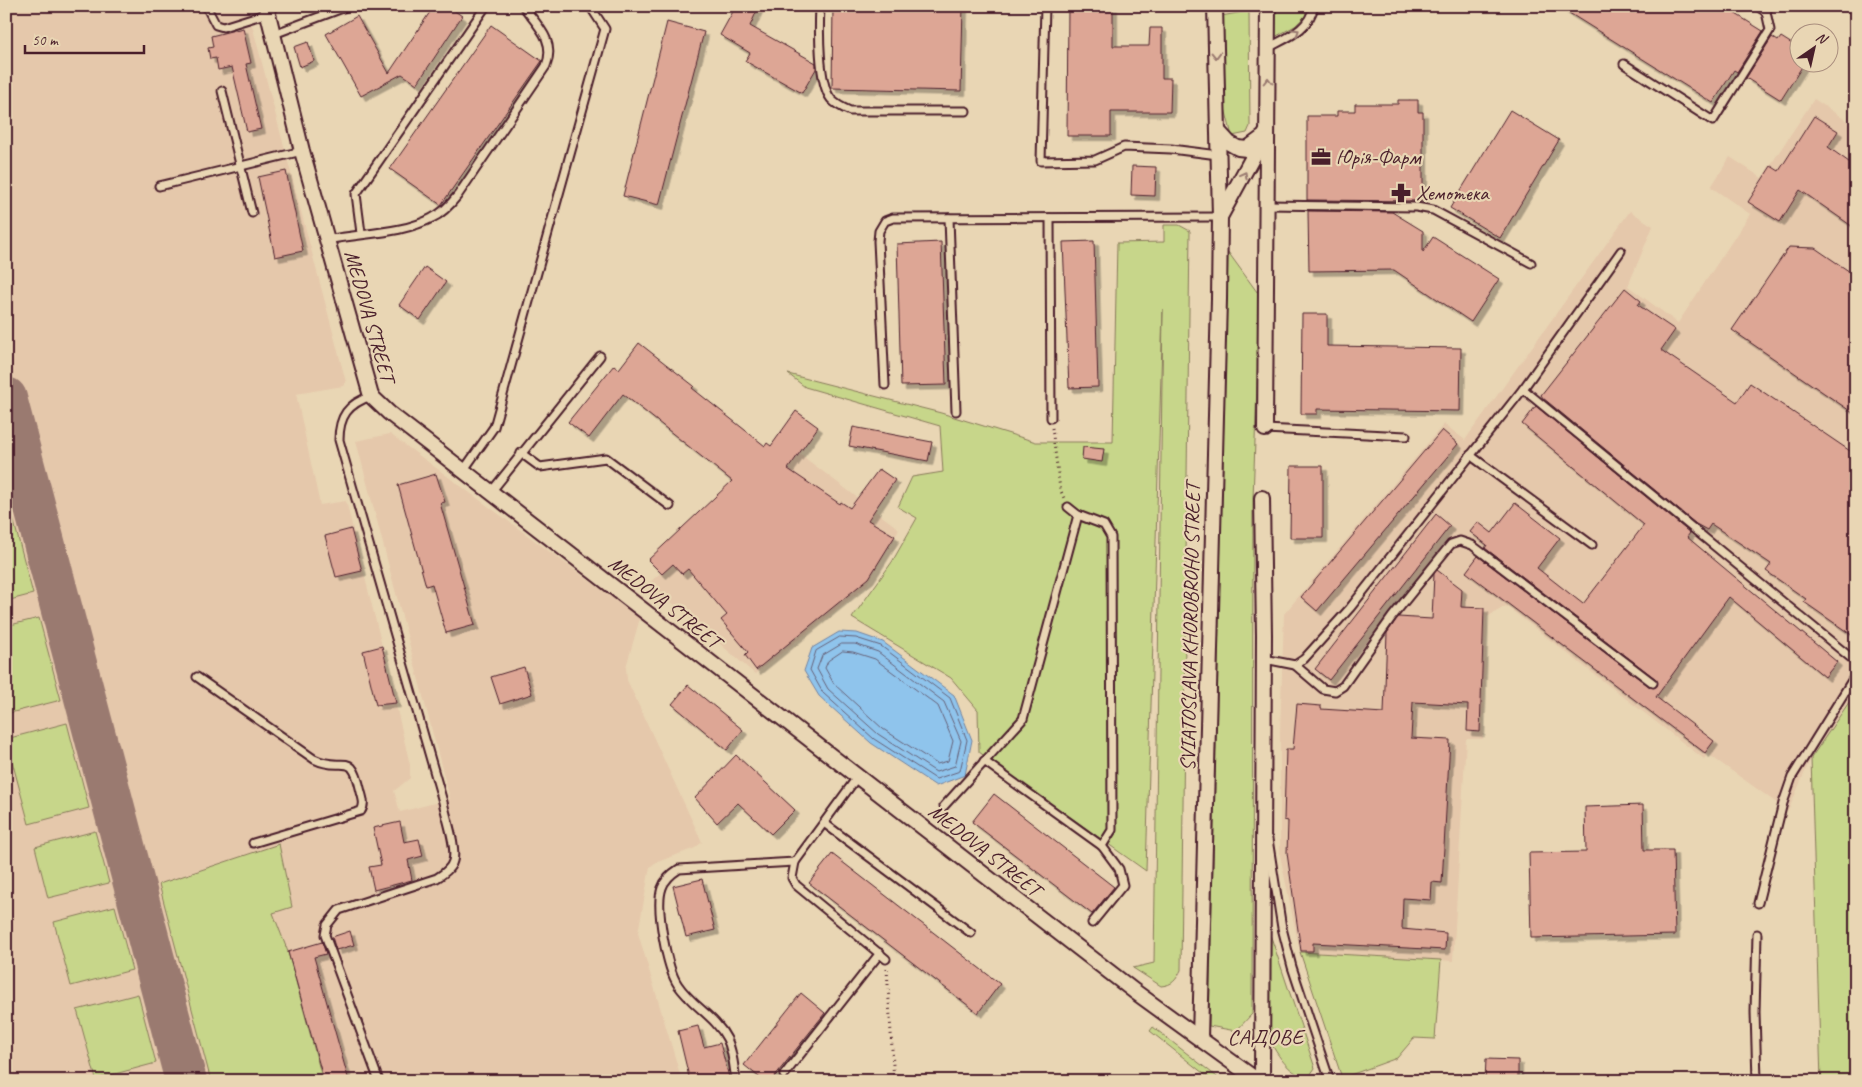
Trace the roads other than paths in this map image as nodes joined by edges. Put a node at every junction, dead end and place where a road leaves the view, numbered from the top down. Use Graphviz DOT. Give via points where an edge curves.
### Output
graph roads {
  1 [pos="206,6"];
  2 [pos="348,6"];
  3 [pos="486,6"];
  4 [pos="523,6"];
  5 [pos="590,6"];
  6 [pos="820,6"];
  7 [pos="1045,6"];
  8 [pos="1215,6"];
  9 [pos="1268,6"];
  10 [pos="1314,6"];
  11 [pos="1757,6"];
  12 [pos="1767,9"];
  13 [pos="267,10"];
  14 [pos="274,34"];
  15 [pos="1268,48"];
  16 [pos="1624,64"];
  17 [pos="222,91"];
  18 [pos="966,111"];
  19 [pos="1268,130"];
  20 [pos="1218,131"];
  21 [pos="302,151"];
  22 [pos="1218,155"];
  23 [pos="241,166"];
  24 [pos="160,186"];
  25 [pos="1267,205"];
  26 [pos="252,213"];
  27 [pos="1220,217"];
  28 [pos="949,218"];
  29 [pos="1050,218"];
  30 [pos="361,233"];
  31 [pos="327,240"];
  32 [pos="1621,251"];
  33 [pos="1531,263"];
  34 [pos="600,356"];
  35 [pos="885,385"];
  36 [pos="1523,389"];
  37 [pos="371,396"];
  38 [pos="956,412"];
  39 [pos="1051,418"];
  40 [pos="1265,429"];
  41 [pos="1406,436"];
  42 [pos="521,454"];
  43 [pos="1470,454"];
  44 [pos="463,471"];
  45 [pos="491,492"];
  46 [pos="1262,498"];
  47 [pos="670,506"];
  48 [pos="1068,507"];
  49 [pos="1078,515"];
  50 [pos="1592,545"];
  51 [pos="1264,660"];
  52 [pos="1856,662"];
  53 [pos="1295,665"];
  54 [pos="1856,674"];
  55 [pos="198,677"];
  56 [pos="1654,683"];
  57 [pos="984,762"];
  58 [pos="858,776"];
  59 [pos="944,806"];
  60 [pos="1263,814"];
  61 [pos="824,823"];
  62 [pos="253,843"];
  63 [pos="1102,846"];
  64 [pos="795,862"];
  65 [pos="1758,903"];
  66 [pos="1092,923"];
  67 [pos="971,933"];
  68 [pos="1756,934"];
  69 [pos="880,953"];
  70 [pos="886,958"];
  71 [pos="1200,1038"];
  72 [pos="784,1075"];
  73 [pos="379,1081"];
  74 [pos="736,1081"];
  75 [pos="1258,1081"];
  76 [pos="1262,1081"];
  77 [pos="1330,1081"];
  78 [pos="1757,1081"];
  1 -- 13 [label="lane" via="216,25 223,27"];
  2 -- 14 [label="lane"];
  3 -- 30 [label="lane" via="356,194"];
  4 -- 30 [label="lane" via="549,43 551,55 458,195 433,218 420,224"];
  5 -- 44 [label="lane" via="605,29 494,427"];
  6 -- 18 [label="lane" via="819,41 826,89 840,107 850,111"];
  7 -- 22 [label="lane" via="1041,161 1095,160 1124,147"];
  8 -- 20 [label="street, SVIATOSLAVA KHOROBROHO STREET, one-way"];
  9 -- 15 [label="street, SVIATOSLAVA KHOROBROHO STREET"];
  15 -- 10 [label="lane, one-way" via="1302,30"];
  11 -- 12 [label="lane"];
  12 -- 16 [label="lane" via="1770,30 1713,121"];
  13 -- 14 [label="street, MEDOVA STREET"];
  14 -- 21 [label="street, MEDOVA STREET"];
  19 -- 15 [label="street, SVIATOSLAVA KHOROBROHO STREET, one-way"];
  17 -- 23 [label="lane"];
  19 -- 20 [label="street" via="1259,142 1247,149 1229,143"];
  19 -- 25 [label="street, SVIATOSLAVA KHOROBROHO STREET"];
  27 -- 19 [label="street, SVIATOSLAVA KHOROBROHO STREET, one-way"];
  20 -- 22 [label="street, SVIATOSLAVA KHOROBROHO STREET"];
  21 -- 23 [label="lane"];
  21 -- 31 [label="street, MEDOVA STREET"];
  22 -- 27 [label="street, SVIATOSLAVA KHOROBROHO STREET"];
  23 -- 24 [label="lane"];
  23 -- 26 [label="lane"];
  25 -- 33 [label="lane" via="1433,210"];
  25 -- 40 [label="street, SVIATOSLAVA KHOROBROHO STREET"];
  27 -- 29 [label="lane"];
  27 -- 71 [label="street, SVIATOSLAVA KHOROBROHO STREET"];
  28 -- 29 [label="lane"];
  28 -- 35 [label="lane" via="893,218 885,221 879,231"];
  28 -- 38 [label="lane"];
  29 -- 39 [label="lane"];
  30 -- 31 [label="lane"];
  31 -- 37 [label="street, MEDOVA STREET"];
  32 -- 36 [label="lane"];
  34 -- 42 [label="lane"];
  36 -- 43 [label="lane"];
  36 -- 52 [label="lane"];
  37 -- 44 [label="street, MEDOVA STREET"];
  37 -- 73 [label="lane" via="347,409 341,419 339,440 454,849 453,861 437,878 338,910 324,934"];
  40 -- 41 [label="lane"];
  42 -- 45 [label="lane"];
  42 -- 47 [label="lane" via="540,467 606,458"];
  43 -- 50 [label="lane"];
  43 -- 53 [label="lane" via="1350,608"];
  44 -- 45 [label="street, MEDOVA STREET"];
  45 -- 58 [label="street, MEDOVA STREET"];
  46 -- 51 [label="street"];
  48 -- 49 [label="lane"];
  49 -- 57 [label="lane" via="1023,719"];
  49 -- 63 [label="lane" via="1104,525 1111,537 1112,830"];
  51 -- 53 [label="lane"];
  51 -- 60 [label="street"];
  53 -- 56 [label="lane" via="1324,689 1335,691 1343,686 1445,551 1460,541 1472,545"];
  54 -- 65 [label="lane" via="1792,778"];
  55 -- 62 [label="lane" via="314,759 322,763 348,764 356,771 364,805 361,811"];
  57 -- 59 [label="lane"];
  57 -- 63 [label="lane"];
  58 -- 61 [label="lane"];
  58 -- 71 [label="street, MEDOVA STREET" via="1134,991"];
  60 -- 76 [label="street"];
  60 -- 77 [label="lane" via="1285,938"];
  61 -- 64 [label="lane"];
  61 -- 67 [label="lane"];
  63 -- 66 [label="lane" via="1118,869 1123,885"];
  64 -- 69 [label="lane" via="792,878 796,885"];
  64 -- 74 [label="lane" via="679,869 669,875 662,887 659,901 670,967 677,984 718,1024 728,1041"];
  68 -- 78 [label="lane"];
  69 -- 70 [label="lane"];
  69 -- 72 [label="lane"];
  71 -- 75 [label="street, MEDOVA STREET"];
}
